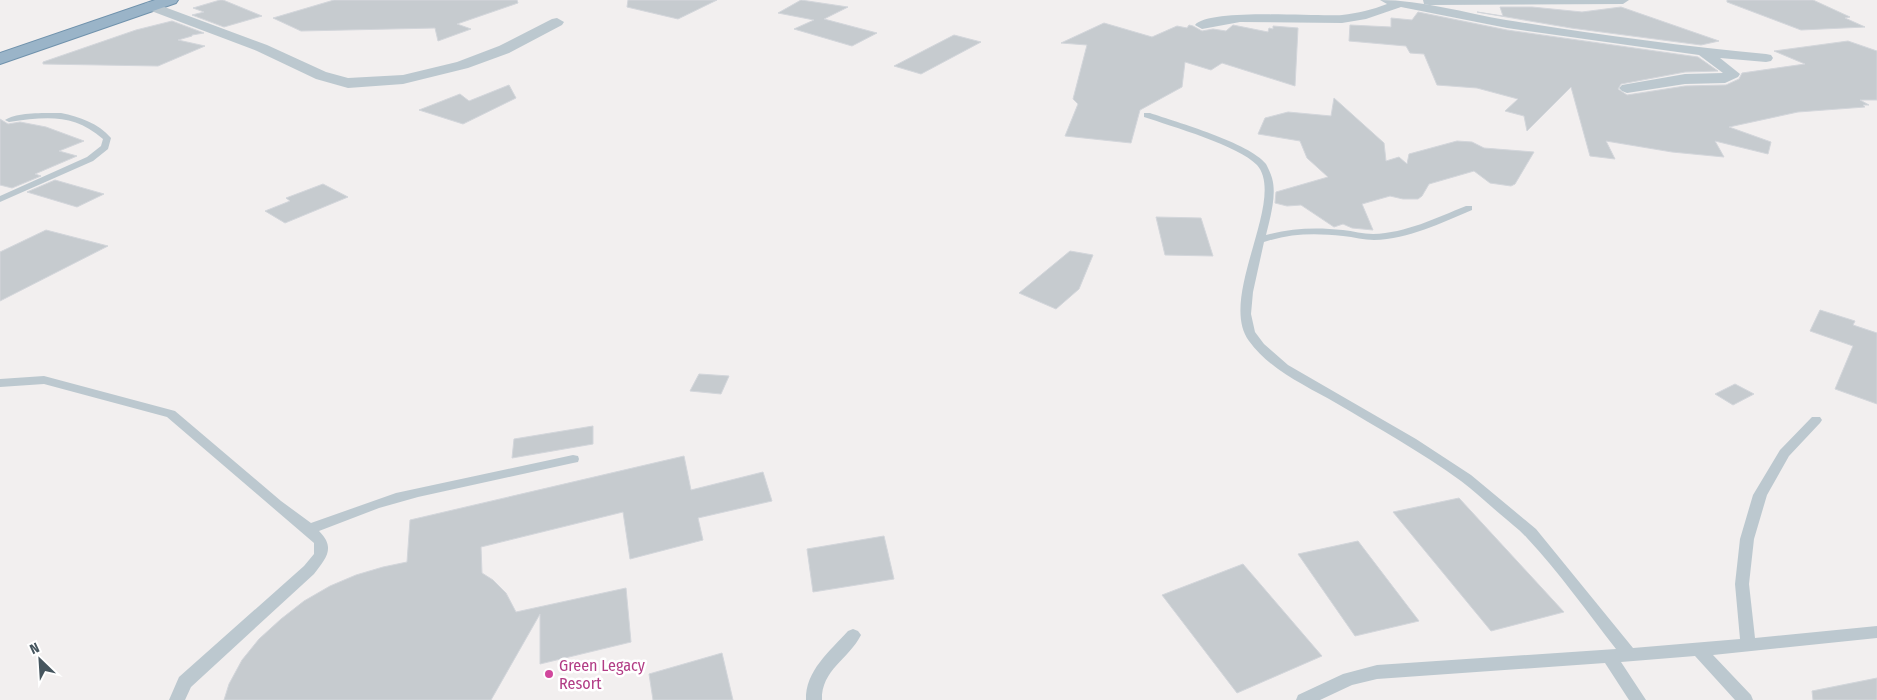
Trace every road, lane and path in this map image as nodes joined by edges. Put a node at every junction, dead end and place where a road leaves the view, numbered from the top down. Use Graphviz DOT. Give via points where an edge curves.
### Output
graph roads {
  1 [pos="133,0"];
  2 [pos="170,0"];
  3 [pos="1386,0"];
  4 [pos="1623,0"];
  5 [pos="1547,1"];
  6 [pos="1403,2"];
  7 [pos="151,6"];
  8 [pos="84,16"];
  9 [pos="108,20"];
  10 [pos="557,22"];
  11 [pos="1202,26"];
  12 [pos="0,46"];
  13 [pos="1702,52"];
  14 [pos="1766,58"];
  15 [pos="0,59"];
  16 [pos="1627,88"];
  17 [pos="1147,115"];
  18 [pos="9,120"];
  19 [pos="0,199"];
  20 [pos="1468,208"];
  21 [pos="1259,241"];
  22 [pos="0,382"];
  23 [pos="1816,420"];
  24 [pos="573,459"];
  25 [pos="309,529"];
  26 [pos="1877,632"];
  27 [pos="853,635"];
  28 [pos="1748,645"];
  29 [pos="1699,650"];
  30 [pos="1630,655"];
  31 [pos="1609,657"];
  32 [pos="177,700"];
  33 [pos="814,700"];
  34 [pos="1304,700"];
  35 [pos="1638,700"];
  36 [pos="1745,700"];
  1 -- 8 [label="highway"];
  2 -- 7 [label="highway"];
  3 -- 6 [label="street"];
  4 -- 5 [label="street"];
  5 -- 6 [label="street"];
  6 -- 11 [label="street" via="1387,10 1353,18 1239,18"];
  6 -- 13 [label="street" via="1465,18"];
  7 -- 9 [label="highway"];
  7 -- 10 [label="street" via="278,55 326,78 348,82 377,82 460,65 496,53"];
  8 -- 9 [label="highway"];
  8 -- 12 [label="highway"];
  9 -- 15 [label="highway"];
  13 -- 14 [label="street"];
  13 -- 16 [label="street" via="1734,74 1725,78 1685,79"];
  17 -- 21 [label="lane" via="1245,151 1262,164 1268,177 1268,199"];
  18 -- 19 [label="lane" via="44,114 71,117 96,127 107,138 105,147 90,159"];
  20 -- 21 [label="lane" via="1414,231 1392,235 1371,237 1298,230 1278,233"];
  21 -- 30 [label="lane" via="1245,303 1250,333 1266,352 1284,368 1412,442 1466,478 1531,533"];
  22 -- 25 [label="lane" via="44,380 171,414"];
  23 -- 28 [label="lane" via="1784,454 1760,495 1747,539 1742,584"];
  24 -- 25 [label="lane" via="396,498"];
  25 -- 32 [label="lane" via="320,541 320,555 316,562 185,682"];
  26 -- 28 [label="lane"];
  27 -- 33 [label="lane" via="819,675"];
  28 -- 29 [label="lane"];
  29 -- 30 [label="lane"];
  29 -- 36 [label="lane"];
  30 -- 31 [label="lane"];
  31 -- 34 [label="lane" via="1377,672 1349,678"];
  31 -- 35 [label="lane"];
}
